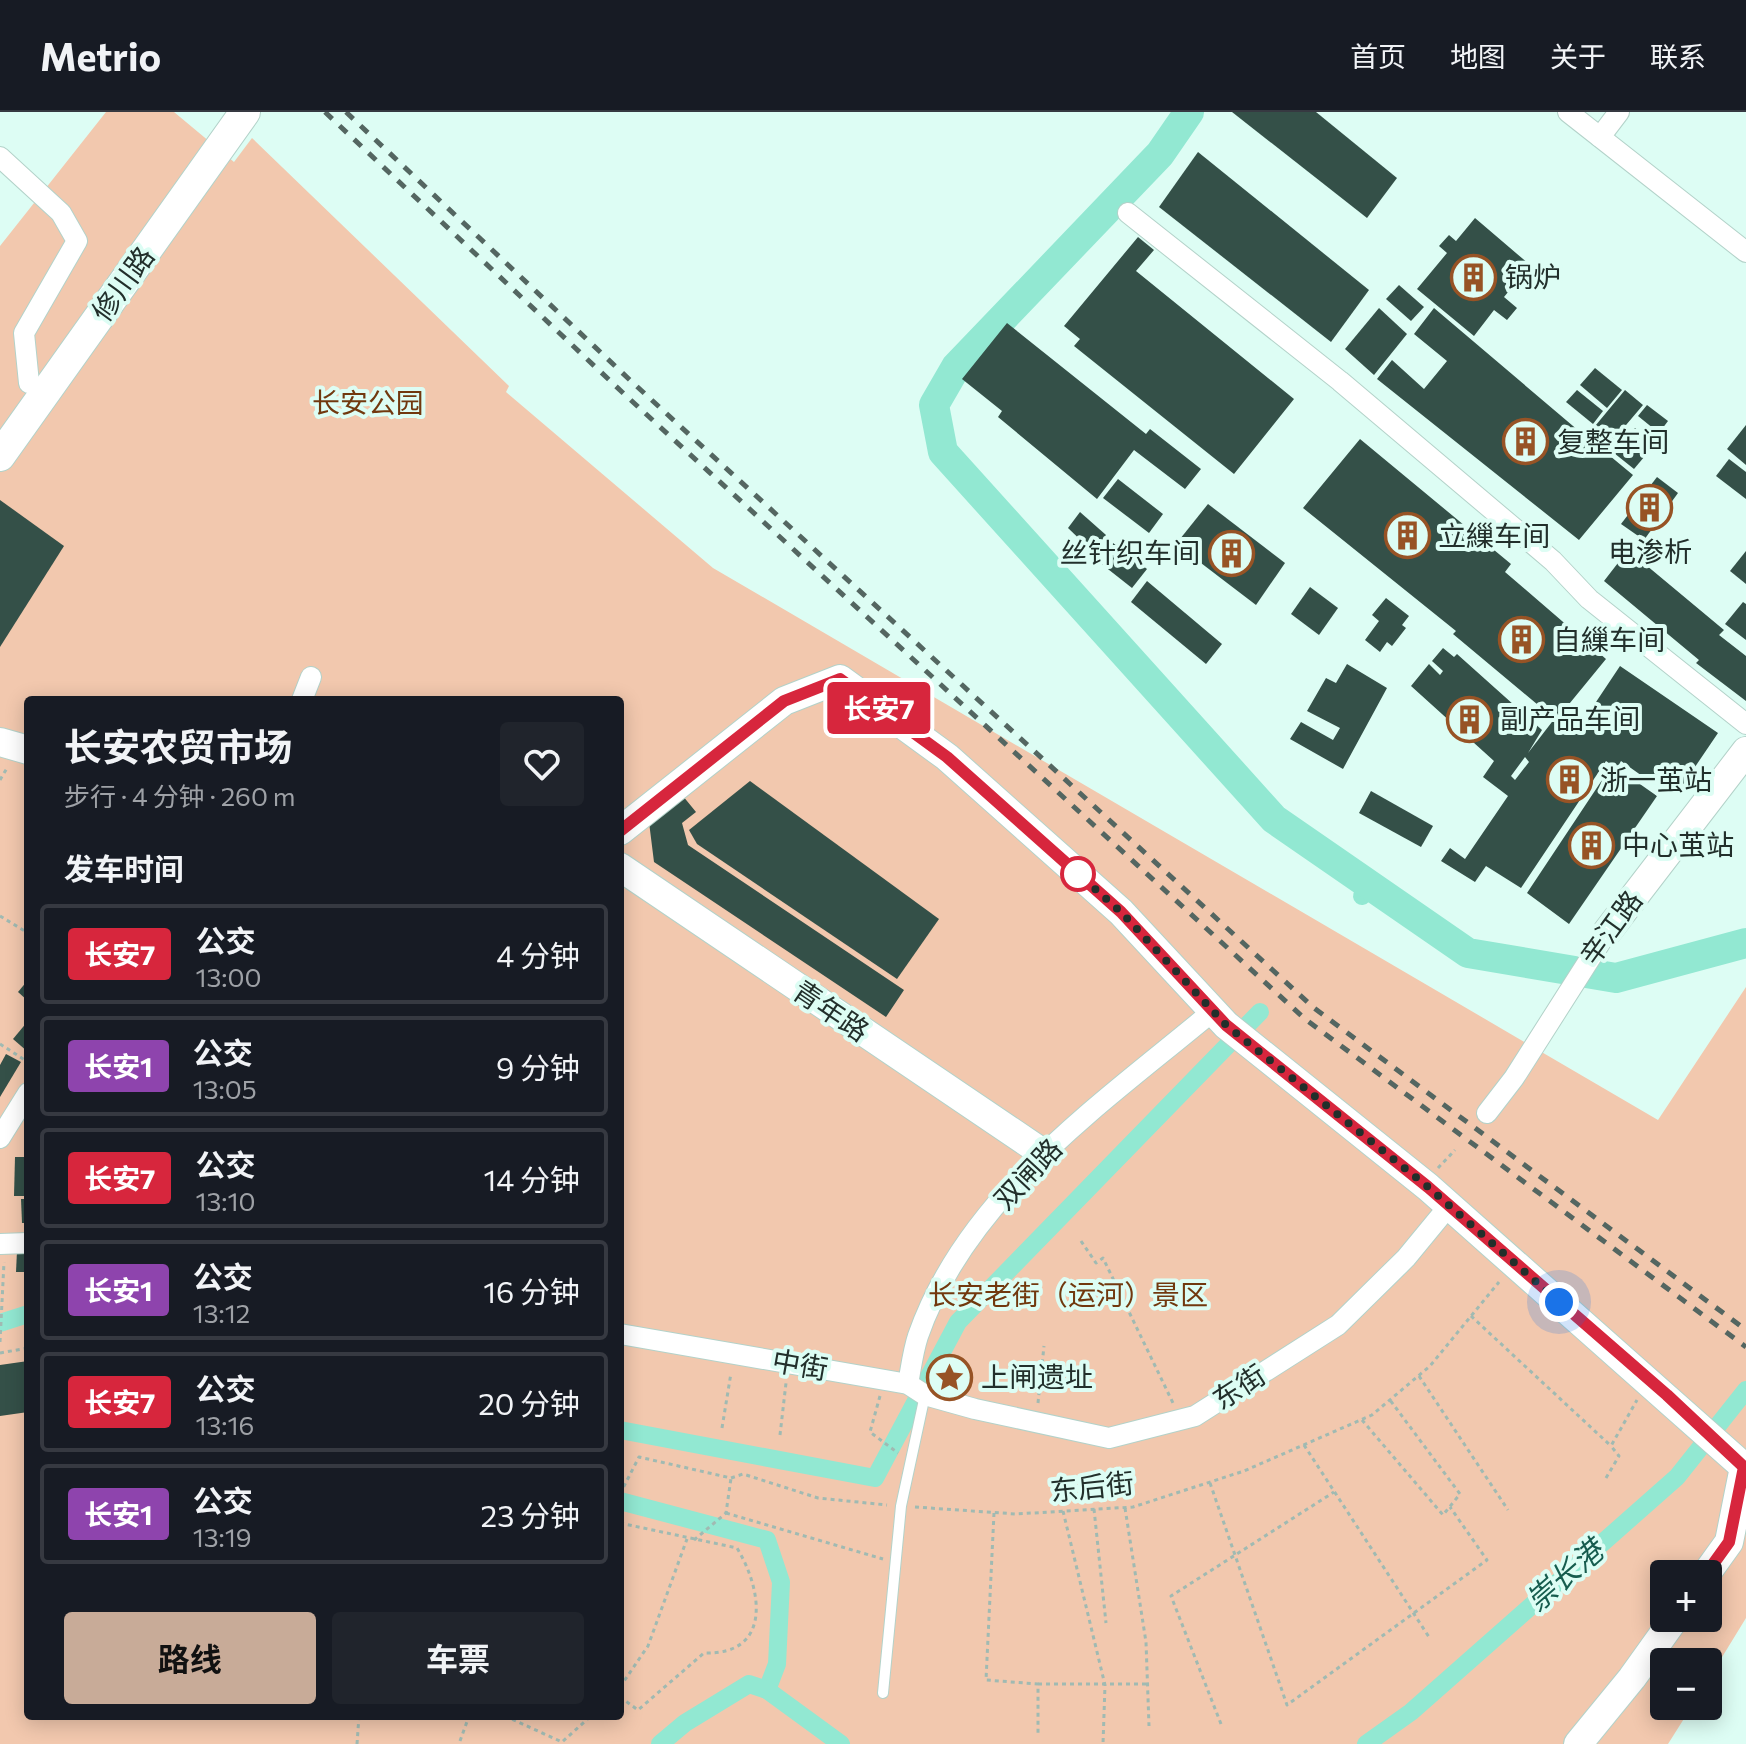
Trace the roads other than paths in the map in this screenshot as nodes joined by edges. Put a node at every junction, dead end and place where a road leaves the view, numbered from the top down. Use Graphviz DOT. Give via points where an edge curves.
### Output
graph roads {
  1 [pos="221,112"];
  2 [pos="245,112"];
  3 [pos="1568,112"];
  4 [pos="1619,112"];
  5 [pos="1600,137"];
  6 [pos="0,157"];
  7 [pos="1128,213"];
  8 [pos="1746,252"];
  9 [pos="29,383"];
  10 [pos="0,423"];
  11 [pos="0,456"];
  12 [pos="311,677"];
  13 [pos="304,696"];
  14 [pos="1746,724"];
  15 [pos="0,742"];
  16 [pos="24,749"];
  17 [pos="1746,751"];
  18 [pos="624,828"];
  19 [pos="624,870"];
  20 [pos="1607,932"];
  21 [pos="1219,1018"];
  22 [pos="24,1099"];
  23 [pos="1487,1113"];
  24 [pos="0,1138"];
  25 [pos="1043,1153"];
  26 [pos="1448,1207"];
  27 [pos="24,1243"];
  28 [pos="0,1244"];
  29 [pos="624,1335"];
  30 [pos="917,1389"];
  31 [pos="975,1409"];
  32 [pos="1742,1463"];
  33 [pos="1716,1560"];
  34 [pos="1665,1632"];
  35 [pos="883,1693"];
  36 [pos="1578,1744"];
  1 -- 9 [label="main road, 修川路"];
  2 -- 11 [label="main road, 修川路"];
  3 -- 5 [label="street"];
  4 -- 5 [label="street"];
  5 -- 8 [label="street"];
  6 -- 9 [label="street" via="61,213 77,241 24,333"];
  7 -- 14 [label="street" via="1340,381 1553,561 1589,599"];
  9 -- 10 [label="main road, 修川路"];
  12 -- 13 [label="street"];
  15 -- 16 [label="street"];
  17 -- 20 [label="street, 辛江路"];
  18 -- 21 [label="street" via="784,701 840,679 958,767 1121,912"];
  19 -- 25 [label="street, 青年路"];
  20 -- 23 [label="street, 辛江路"];
  21 -- 25 [label="street, 双闸路"];
  21 -- 26 [label="street"];
  22 -- 24 [label="street"];
  25 -- 30 [label="street, 双闸路" via="960,1251 918,1336"];
  26 -- 31 [label="street, 东街" via="1406,1258 1338,1325 1195,1416 1109,1438"];
  26 -- 32 [label="street"];
  27 -- 28 [label="street"];
  29 -- 30 [label="street, 中街"];
  30 -- 31 [label="street, 中街"];
  30 -- 35 [label="lane"];
  32 -- 33 [label="street" via="1729,1542"];
  34 -- 36 [label="street"];
}
